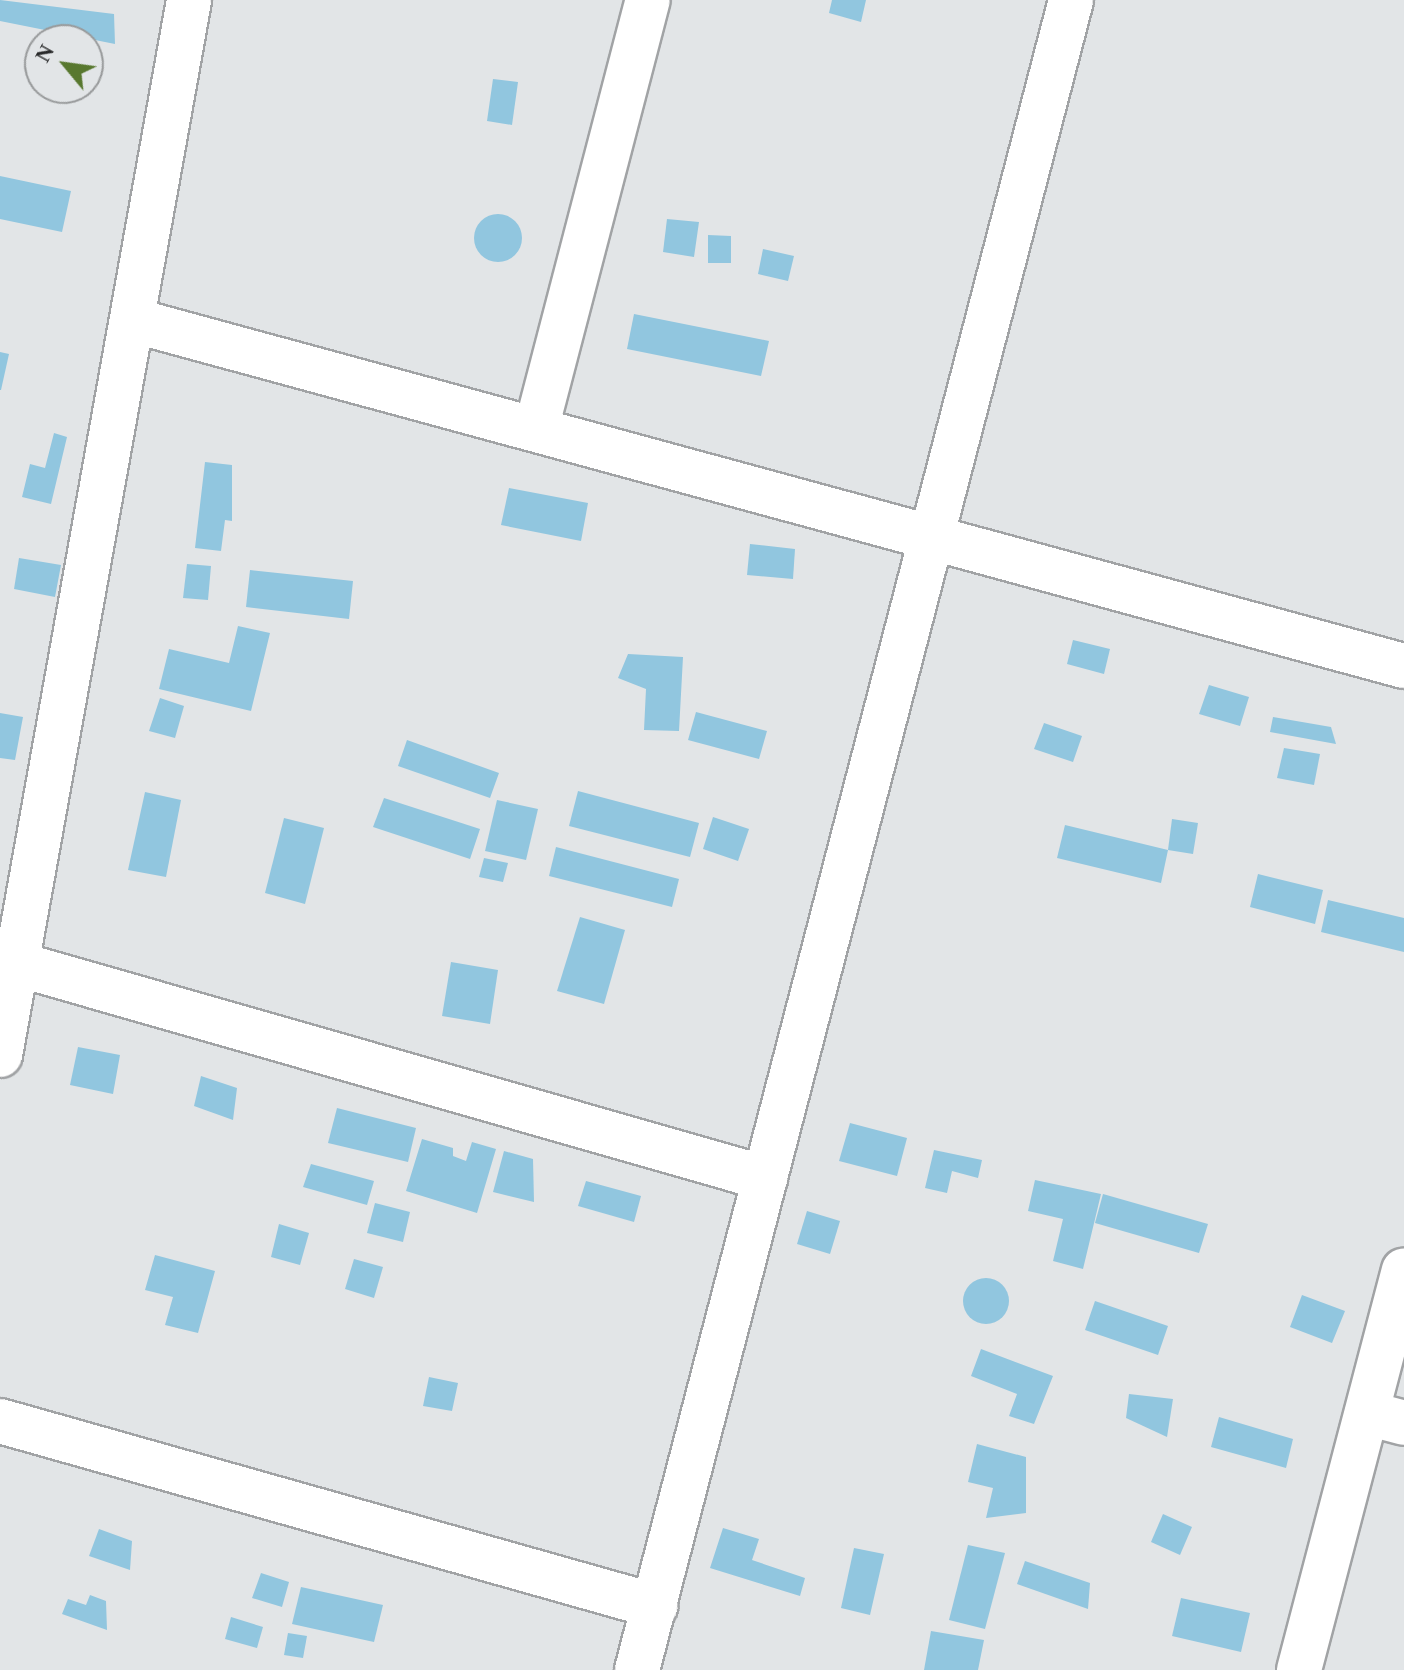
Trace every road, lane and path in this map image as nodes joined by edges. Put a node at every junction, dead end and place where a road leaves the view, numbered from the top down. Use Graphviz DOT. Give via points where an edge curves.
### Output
graph roads {
  1 [pos="189,0"];
  2 [pos="648,0"];
  3 [pos="1071,0"];
  4 [pos="132,320"];
  5 [pos="536,429"];
  6 [pos="932,537"];
  7 [pos="1404,666"];
  8 [pos="8,961"];
  9 [pos="0,1055"];
  10 [pos="765,1178"];
  11 [pos="1404,1271"];
  12 [pos="1385,1418"];
  13 [pos="0,1421"];
  14 [pos="655,1606"];
  15 [pos="637,1670"];
  16 [pos="1299,1670"];
  1 -- 4 [label="street"];
  2 -- 5 [label="street"];
  3 -- 6 [label="street"];
  4 -- 5 [label="street"];
  4 -- 8 [label="street"];
  5 -- 6 [label="street"];
  6 -- 7 [label="street"];
  6 -- 10 [label="street"];
  8 -- 9 [label="street"];
  8 -- 10 [label="street"];
  10 -- 14 [label="street"];
  11 -- 12 [label="street"];
  12 -- 16 [label="street"];
  13 -- 14 [label="street"];
  14 -- 15 [label="street"];
}
